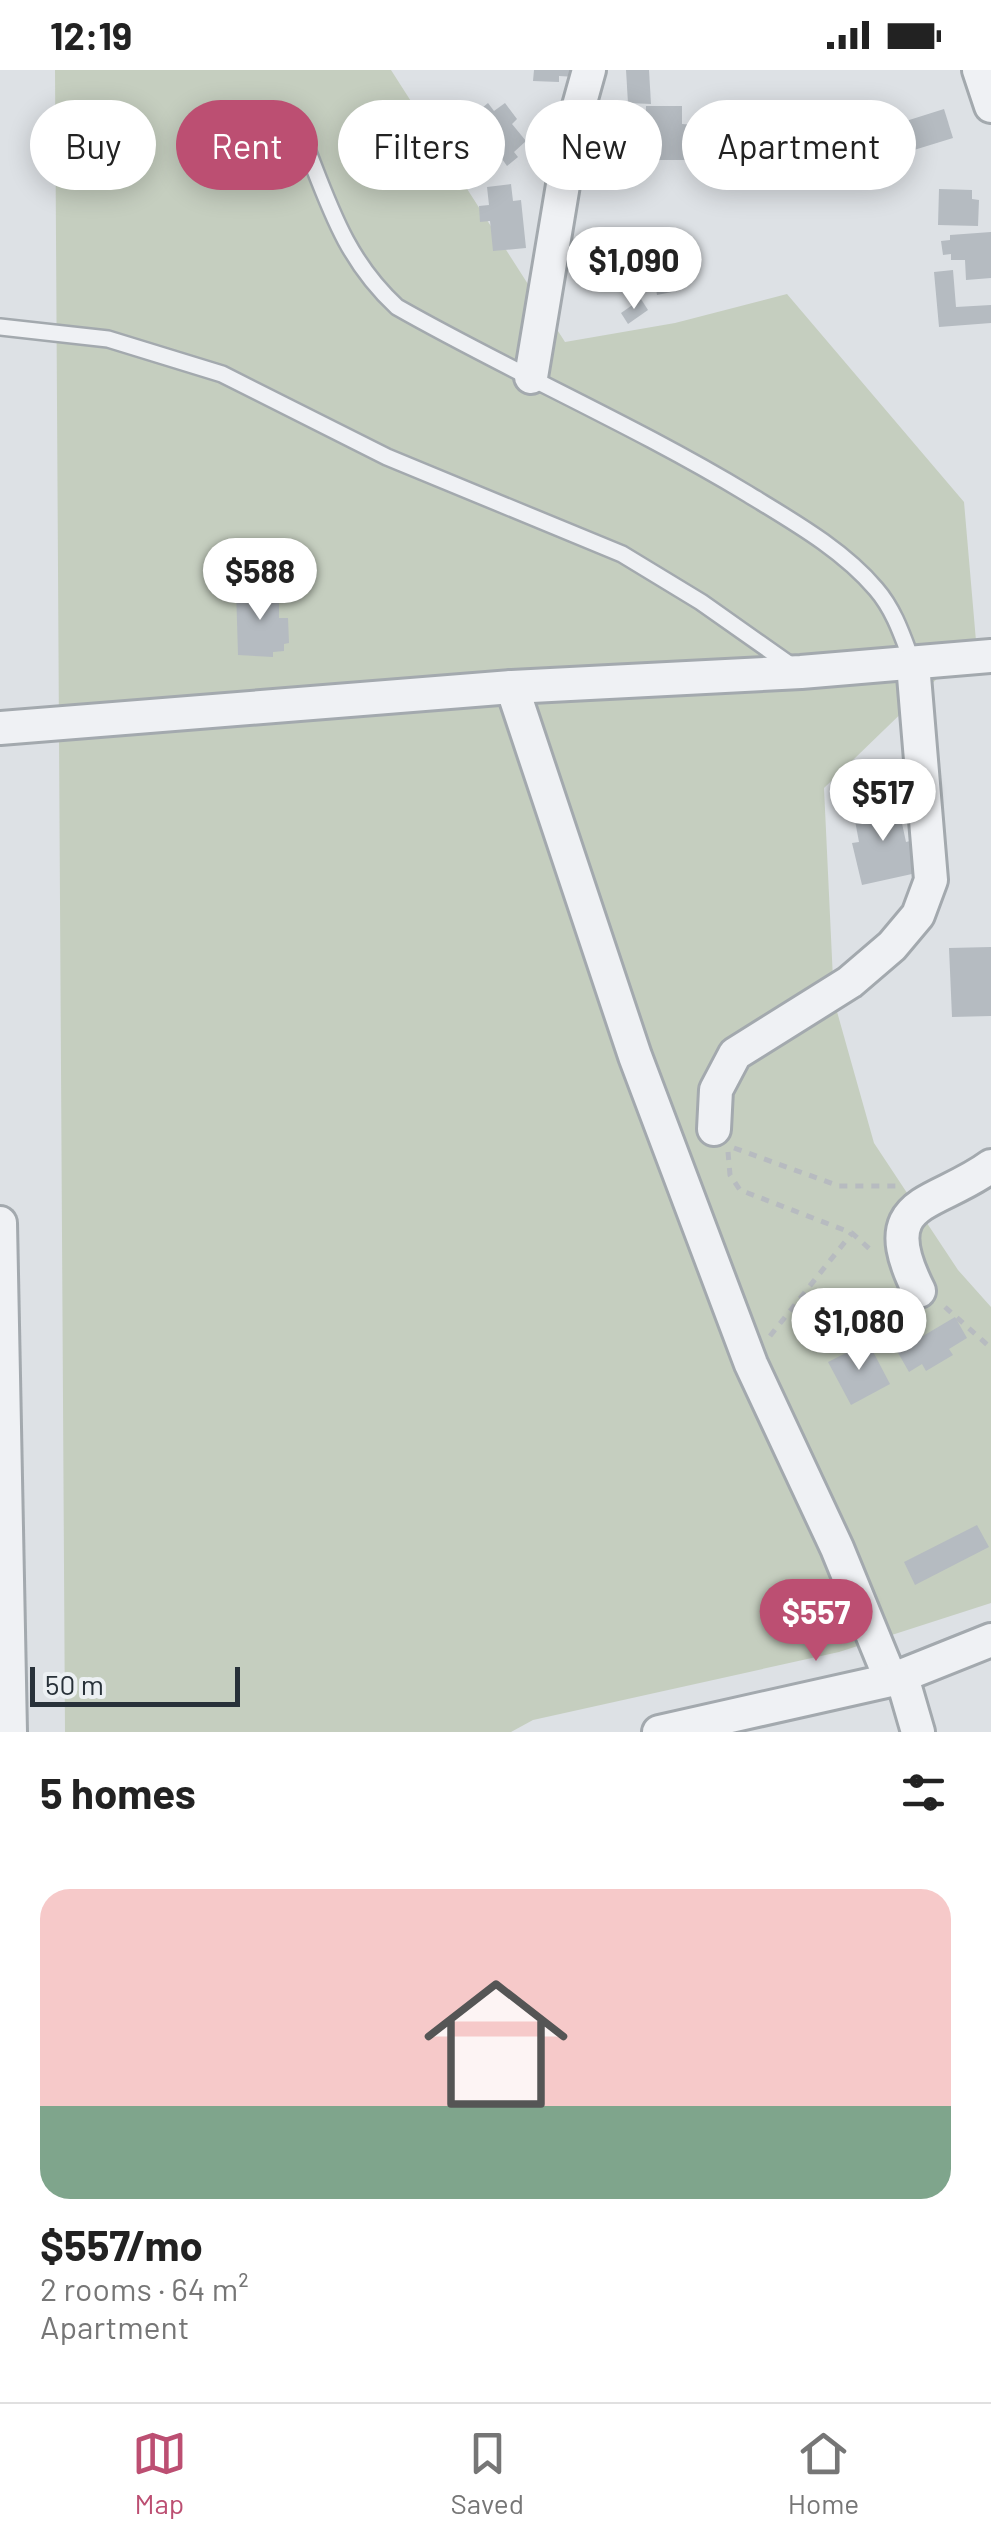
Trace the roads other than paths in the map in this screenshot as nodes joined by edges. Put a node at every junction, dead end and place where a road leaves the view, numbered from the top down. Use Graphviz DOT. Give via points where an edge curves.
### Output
graph roads {
  1 [pos="589,70"];
  2 [pos="979,70"];
  3 [pos="991,106"];
  4 [pos="318,176"];
  5 [pos="0,327"];
  6 [pos="531,377"];
  7 [pos="991,656"];
  8 [pos="913,664"];
  9 [pos="801,672"];
  10 [pos="512,687"];
  11 [pos="0,728"];
  12 [pos="714,1129"];
  13 [pos="991,1166"];
  14 [pos="0,1222"];
  15 [pos="920,1291"];
  16 [pos="991,1640"];
  17 [pos="896,1679"];
  18 [pos="734,1723"];
  19 [pos="10,1732"];
  20 [pos="659,1732"];
  21 [pos="918,1732"];
  1 -- 6 [label="street" via="572,131"];
  2 -- 3 [label="street"];
  4 -- 6 [label="lane" via="344,244 366,278 398,307"];
  5 -- 9 [label="lane" via="108,339 222,374 387,457 622,554"];
  6 -- 8 [label="lane" via="641,431 844,558 887,605"];
  7 -- 8 [label="street"];
  8 -- 9 [label="street"];
  8 -- 12 [label="street" via="931,880 918,914 850,982 735,1054 716,1090"];
  9 -- 10 [label="street"];
  10 -- 11 [label="street"];
  10 -- 17 [label="street" via="635,1056 751,1364"];
  13 -- 15 [label="street" via="926,1198 908,1216 905,1263"];
  14 -- 19 [label="street"];
  16 -- 17 [label="street"];
  17 -- 18 [label="street"];
  17 -- 21 [label="street"];
  18 -- 20 [label="street"];
}
